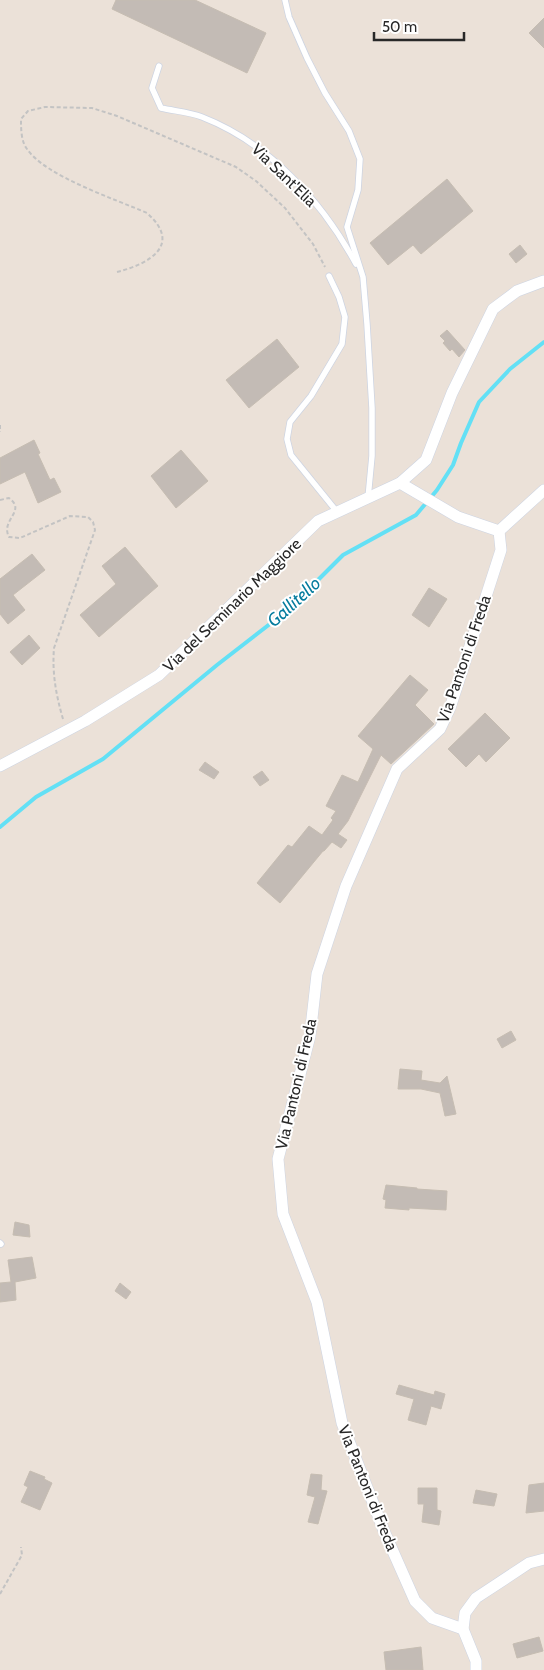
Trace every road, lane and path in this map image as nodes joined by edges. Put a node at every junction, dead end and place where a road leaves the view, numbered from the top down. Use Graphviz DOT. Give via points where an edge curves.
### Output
graph roads {
  1 [pos="285,0"];
  2 [pos="159,66"];
  3 [pos="117,272"];
  4 [pos="329,276"];
  5 [pos="363,277"];
  6 [pos="544,281"];
  7 [pos="0,425"];
  8 [pos="0,432"];
  9 [pos="404,485"];
  10 [pos="544,490"];
  11 [pos="0,500"];
  12 [pos="368,500"];
  13 [pos="338,513"];
  14 [pos="499,531"];
  15 [pos="66,732"];
  16 [pos="0,766"];
  17 [pos="21,1547"];
  18 [pos="544,1559"];
  19 [pos="0,1594"];
  20 [pos="463,1629"];
  21 [pos="476,1670"];
  1 -- 5 [label="lane, Via Sant'Elia" via="307,58 349,131 360,159 358,190 347,227"];
  2 -- 5 [label="lane, Via Sant'Elia" via="152,88 161,108 201,116 255,144 308,193 344,241"];
  3 -- 4 [label="path" via="150,259 161,246 162,233 158,223 146,213 36,161 25,148 21,134 21,119 28,111 92,108 236,167 285,208 313,244"];
  4 -- 13 [label="lane" via="345,317 342,344 311,396 290,422 287,439 291,455"];
  5 -- 12 [label="lane, Via Sant'Elia" via="372,408"];
  6 -- 9 [label="street, Via del Seminario Maggiore" via="517,291 493,309 452,393 426,460"];
  7 -- 8 [label="path"];
  9 -- 12 [label="street, Via del Seminario Maggiore"];
  9 -- 14 [label="street" via="458,517"];
  10 -- 14 [label="street"];
  11 -- 15 [label="path" via="10,498 16,509 6,526 9,537 20,538 70,516 88,516 93,522 94,538 54,648 55,689"];
  12 -- 13 [label="street, Via del Seminario Maggiore"];
  13 -- 15 [label="street, Via del Seminario Maggiore" via="318,522 159,675"];
  14 -- 20 [label="street, Via Pantoni di Freda" via="501,550 450,708 440,729 397,769 346,886 317,974 310,1036 278,1159 283,1214 317,1302 342,1423 352,1450 415,1601 432,1618"];
  15 -- 16 [label="street, Via del Seminario Maggiore"];
  17 -- 19 [label="path" via="22,1554"];
  18 -- 20 [label="street" via="529,1563 476,1598 465,1613"];
  20 -- 21 [label="street" via="476,1661"];
}
